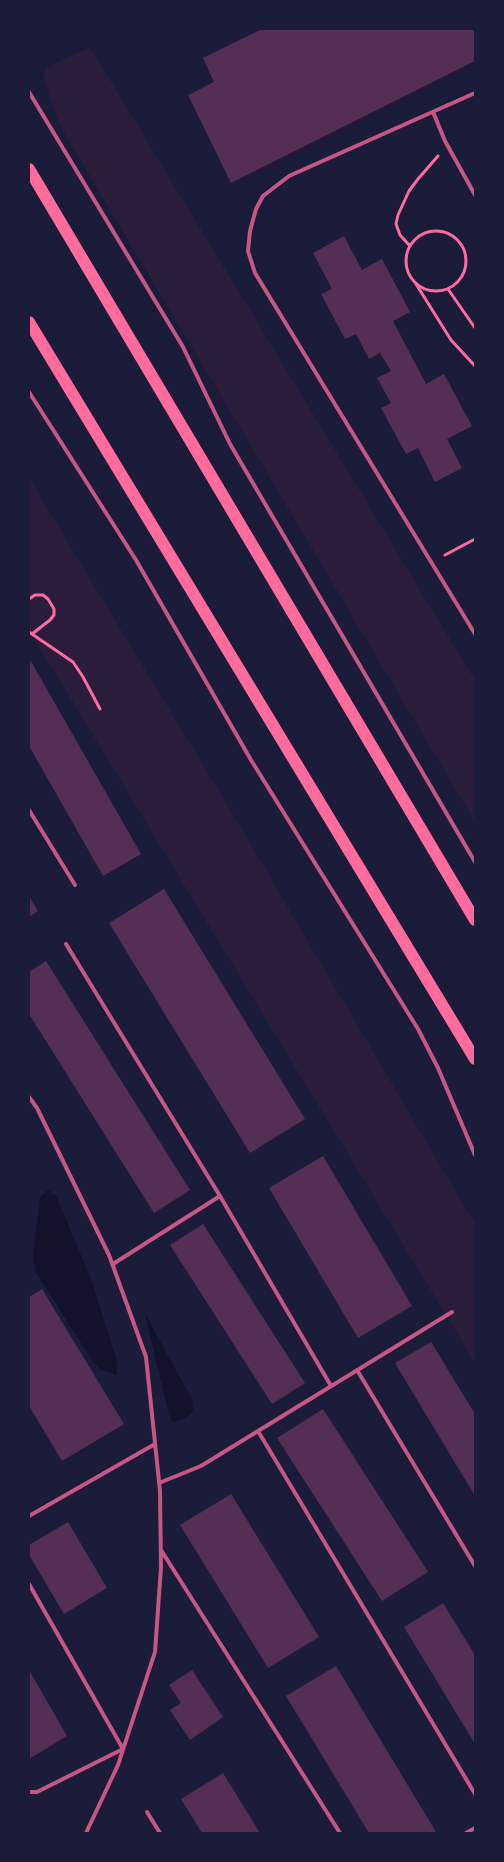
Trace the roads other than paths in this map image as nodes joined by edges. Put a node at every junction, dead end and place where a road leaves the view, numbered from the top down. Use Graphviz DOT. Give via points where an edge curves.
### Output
graph roads {
  1 [pos="29,92"];
  2 [pos="475,93"];
  3 [pos="433,112"];
  4 [pos="29,170"];
  5 [pos="475,195"];
  6 [pos="29,322"];
  7 [pos="29,392"];
  8 [pos="475,634"];
  9 [pos="29,810"];
  10 [pos="475,862"];
  11 [pos="75,885"];
  12 [pos="475,920"];
  13 [pos="66,944"];
  14 [pos="475,1059"];
  15 [pos="29,1097"];
  16 [pos="475,1154"];
  17 [pos="220,1196"];
  18 [pos="113,1264"];
  19 [pos="452,1312"];
  20 [pos="357,1370"];
  21 [pos="331,1386"];
  22 [pos="258,1431"];
  23 [pos="155,1444"];
  24 [pos="159,1483"];
  25 [pos="29,1516"];
  26 [pos="161,1549"];
  27 [pos="475,1566"];
  28 [pos="29,1584"];
  29 [pos="123,1750"];
  30 [pos="29,1792"];
  31 [pos="475,1794"];
  32 [pos="147,1812"];
  33 [pos="475,1828"];
  34 [pos="86,1833"];
  35 [pos="160,1833"];
  36 [pos="340,1833"];
  37 [pos="466,1833"];
  1 -- 10 [label="lane" via="182,347 230,444"];
  2 -- 3 [label="lane"];
  3 -- 5 [label="lane" via="448,148"];
  3 -- 8 [label="lane" via="288,176 263,196 256,209 248,251 255,273"];
  4 -- 12 [label="main road"];
  6 -- 14 [label="main road"];
  7 -- 16 [label="lane" via="136,560 251,760 418,1029"];
  9 -- 11 [label="lane"];
  13 -- 17 [label="lane"];
  15 -- 18 [label="lane"];
  17 -- 18 [label="lane"];
  17 -- 21 [label="lane"];
  18 -- 23 [label="lane" via="146,1358"];
  19 -- 20 [label="lane"];
  20 -- 21 [label="lane"];
  20 -- 27 [label="lane"];
  21 -- 22 [label="lane"];
  22 -- 24 [label="lane" via="201,1466"];
  22 -- 31 [label="lane"];
  23 -- 24 [label="lane"];
  23 -- 25 [label="lane"];
  24 -- 26 [label="lane"];
  26 -- 29 [label="lane" via="155,1652"];
  26 -- 36 [label="lane"];
  28 -- 29 [label="lane"];
  29 -- 30 [label="lane" via="37,1792"];
  29 -- 34 [label="lane"];
  32 -- 35 [label="lane"];
  33 -- 37 [label="lane"];
}
